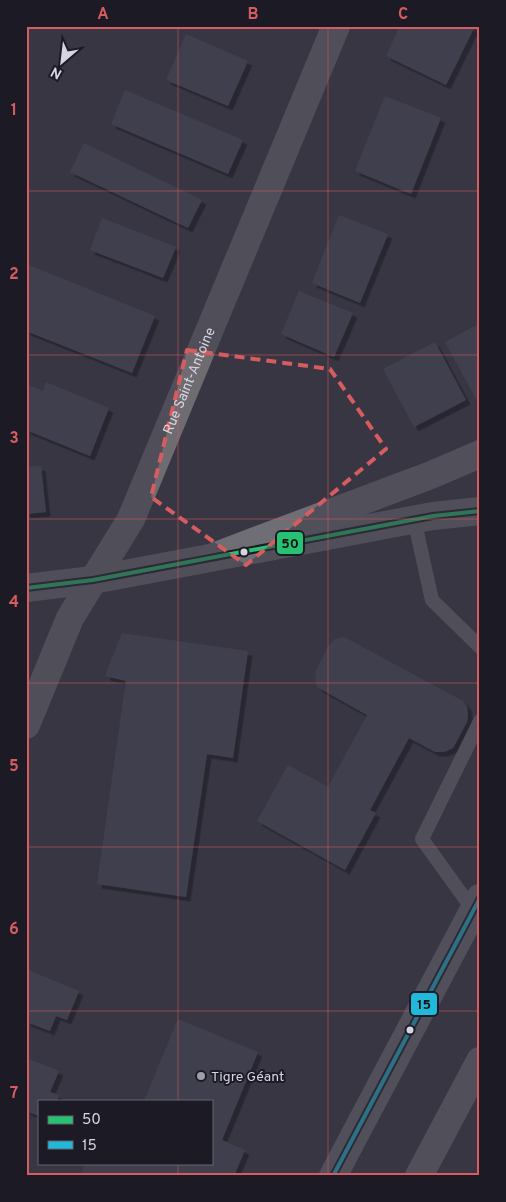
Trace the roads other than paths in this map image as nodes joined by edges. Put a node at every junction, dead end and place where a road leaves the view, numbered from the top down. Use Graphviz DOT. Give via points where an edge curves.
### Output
graph roads {
  1 [pos="336,26"];
  2 [pos="480,454"];
  3 [pos="480,511"];
  4 [pos="414,520"];
  5 [pos="213,557"];
  6 [pos="93,580"];
  7 [pos="26,588"];
  8 [pos="480,647"];
  9 [pos="480,720"];
  10 [pos="26,726"];
  11 [pos="477,904"];
  12 [pos="480,1061"];
  13 [pos="333,1176"];
  14 [pos="419,1176"];
  1 -- 6 [label="street, Rue Saint-Antoine" via="131,519"];
  2 -- 5 [label="main road"];
  3 -- 4 [label="street"];
  4 -- 5 [label="street"];
  4 -- 8 [label="lane" via="432,600"];
  5 -- 6 [label="street"];
  6 -- 7 [label="street"];
  6 -- 10 [label="street, Rue Saint-Antoine" via="70,618"];
  9 -- 11 [label="lane" via="422,838"];
  11 -- 13 [label="main road"];
  12 -- 14 [label="main road"];
}
